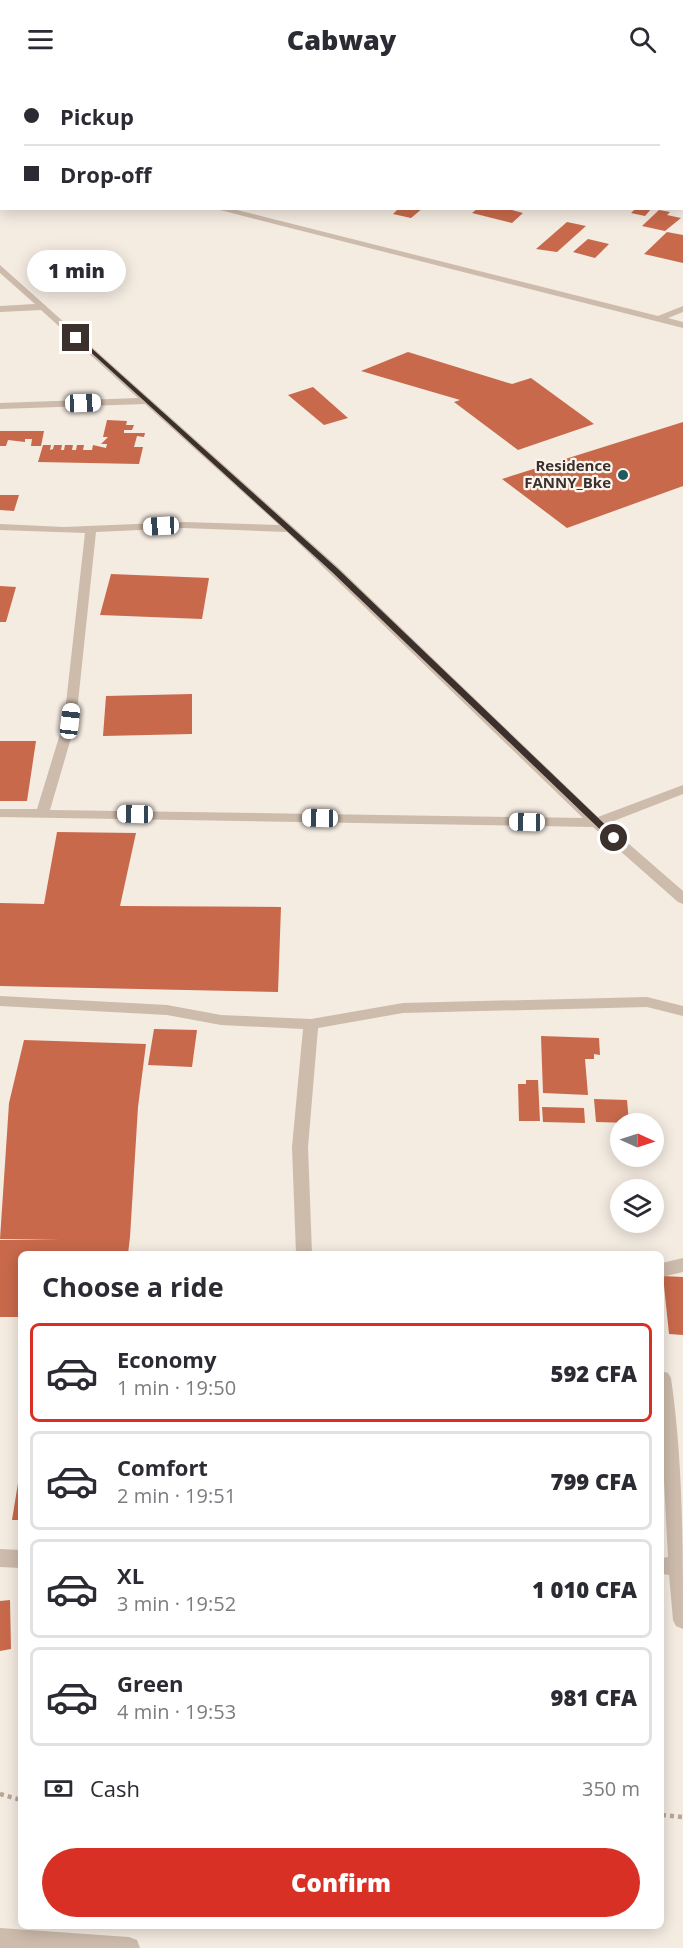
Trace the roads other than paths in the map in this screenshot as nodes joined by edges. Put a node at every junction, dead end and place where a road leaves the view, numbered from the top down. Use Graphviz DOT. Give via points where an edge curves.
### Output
graph roads {
  1 [pos="224,210"];
  2 [pos="0,268"];
  3 [pos="42,307"];
  4 [pos="0,309"];
  5 [pos="683,309"];
  6 [pos="658,319"];
  7 [pos="683,325"];
  8 [pos="146,401"];
  9 [pos="0,406"];
  10 [pos="0,527"];
  11 [pos="91,529"];
  12 [pos="288,529"];
  13 [pos="683,789"];
  14 [pos="43,812"];
  15 [pos="0,813"];
  16 [pos="597,823"];
  17 [pos="683,899"];
  18 [pos="0,1001"];
  19 [pos="683,1011"];
  20 [pos="311,1024"];
  21 [pos="304,1251"];
  22 [pos="683,1265"];
  23 [pos="664,1270"];
  24 [pos="664,1389"];
  25 [pos="0,1558"];
  26 [pos="18,1559"];
  27 [pos="670,1566"];
  28 [pos="683,1620"];
  29 [pos="0,1939"];
  30 [pos="129,1948"];
  1 -- 6 [label="street"];
  2 -- 3 [label="street"];
  3 -- 4 [label="street"];
  3 -- 8 [label="street"];
  5 -- 6 [label="street"];
  6 -- 7 [label="street"];
  8 -- 9 [label="street"];
  8 -- 12 [label="street"];
  10 -- 11 [label="street"];
  11 -- 12 [label="street" via="184,525"];
  11 -- 14 [label="street" via="70,721"];
  12 -- 16 [label="street"];
  13 -- 16 [label="street"];
  14 -- 15 [label="street"];
  14 -- 16 [label="street"];
  16 -- 17 [label="street"];
  18 -- 20 [label="street" via="167,1010 221,1020"];
  19 -- 20 [label="street" via="647,1002 403,1008"];
  20 -- 21 [label="street" via="300,1147"];
  22 -- 23 [label="street"];
  24 -- 27 [label="street" via="669,1416"];
  25 -- 26 [label="street"];
  27 -- 28 [label="street"];
  29 -- 30 [label="street"];
}
